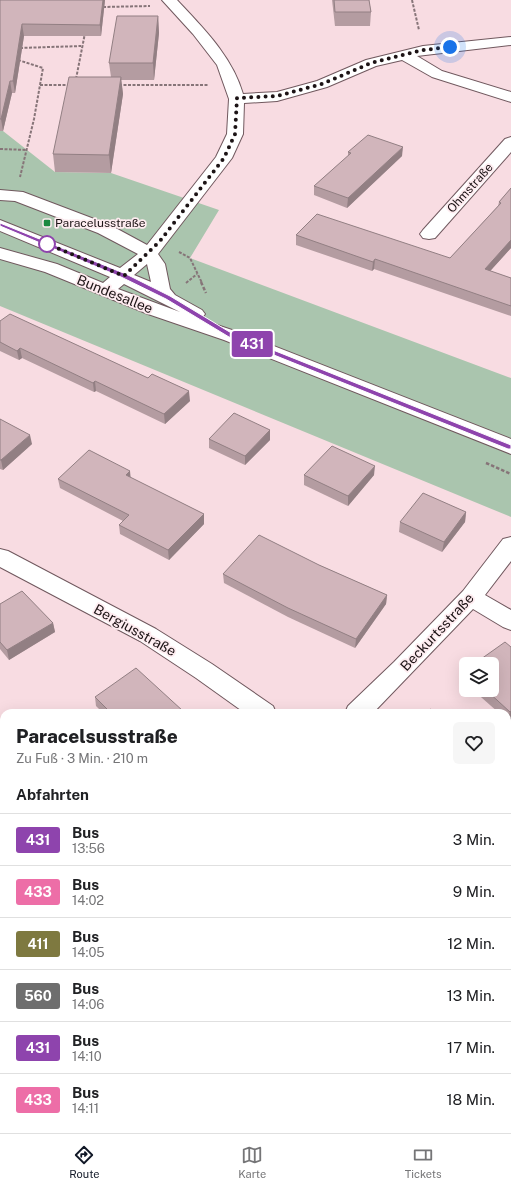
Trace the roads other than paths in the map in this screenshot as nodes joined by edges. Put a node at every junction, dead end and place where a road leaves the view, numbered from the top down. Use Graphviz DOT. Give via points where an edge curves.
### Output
graph roads {
  1 [pos="172,3"];
  2 [pos="511,41"];
  3 [pos="405,55"];
  4 [pos="235,92"];
  5 [pos="511,96"];
  6 [pos="511,142"];
  7 [pos="8,196"];
  8 [pos="0,225"];
  9 [pos="430,234"];
  10 [pos="0,253"];
  11 [pos="149,253"];
  12 [pos="124,276"];
  13 [pos="106,290"];
  14 [pos="168,298"];
  15 [pos="231,336"];
  16 [pos="511,447"];
  17 [pos="511,545"];
  18 [pos="0,558"];
  19 [pos="471,597"];
  20 [pos="511,621"];
  21 [pos="258,709"];
  22 [pos="361,709"];
  1 -- 4 [label="street" via="220,58"];
  2 -- 3 [label="street" via="423,50"];
  3 -- 4 [label="street" via="371,63 322,84 277,96"];
  3 -- 5 [label="street" via="436,74"];
  4 -- 11 [label="street" via="235,134 224,158"];
  6 -- 9 [label="street, Ohmstraße"];
  7 -- 11 [label="street" via="104,229"];
  8 -- 12 [label="street, Bundesallee"];
  10 -- 13 [label="street, Bundesallee" via="51,268"];
  11 -- 12 [label="street"];
  11 -- 14 [label="street" via="156,264 161,290"];
  12 -- 13 [label="street"];
  12 -- 14 [label="street, Bundesallee"];
  13 -- 15 [label="street, Bundesallee" via="154,310"];
  14 -- 15 [label="street, Bundesallee"];
  15 -- 16 [label="street, Bundesallee"];
  17 -- 19 [label="street, Beckurtsstraße"];
  18 -- 21 [label="street, Bergiusstraße" via="148,635"];
  19 -- 20 [label="street"];
  19 -- 22 [label="street, Beckurtsstraße"];
}
